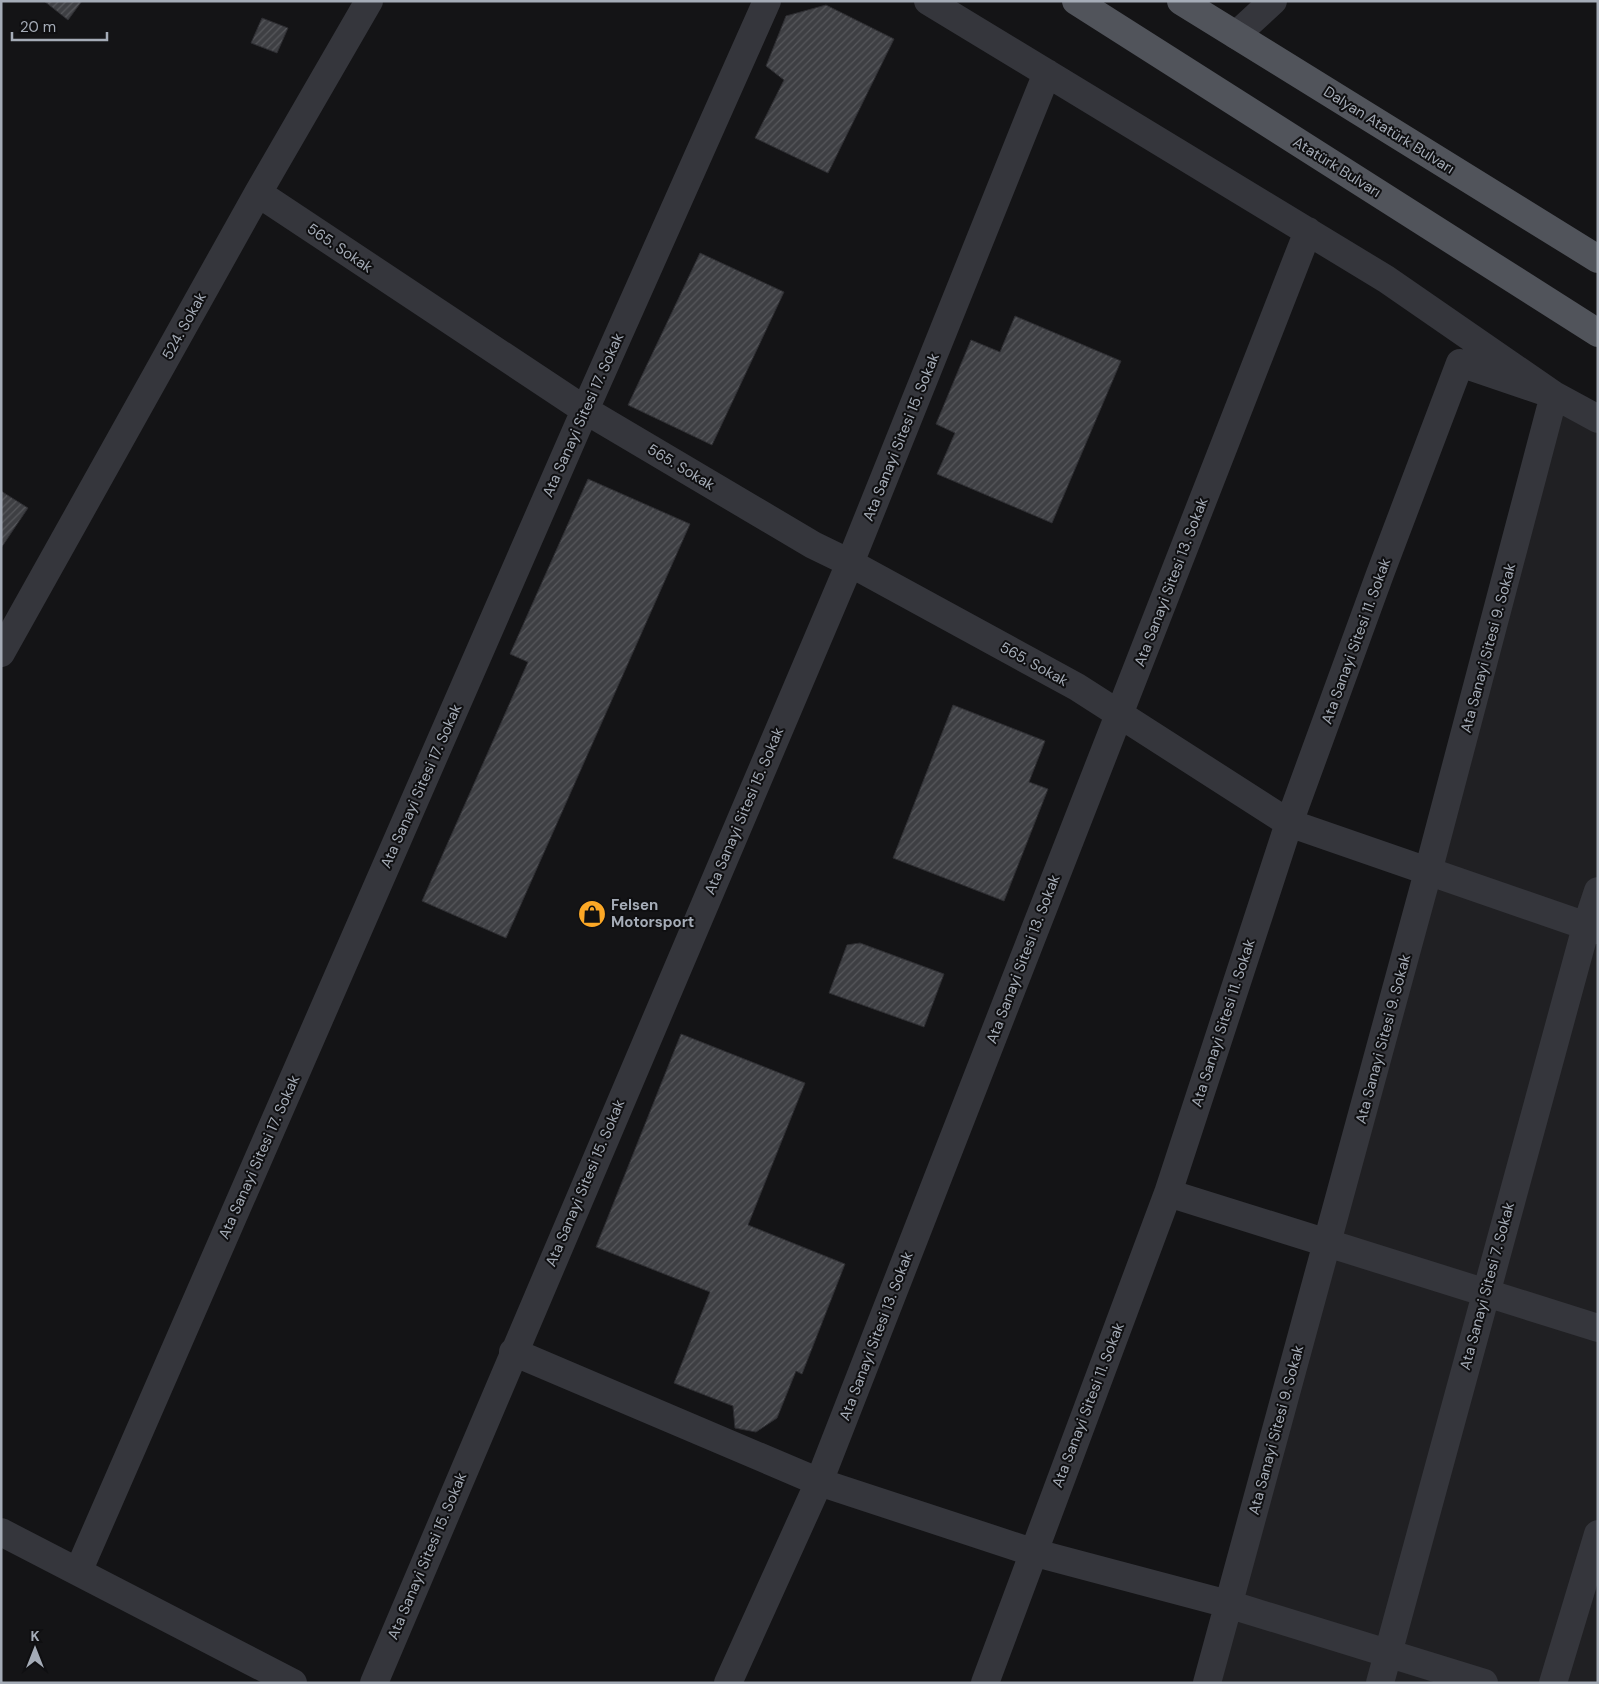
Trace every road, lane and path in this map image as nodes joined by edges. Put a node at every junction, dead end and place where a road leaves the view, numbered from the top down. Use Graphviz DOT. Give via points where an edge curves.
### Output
graph roads {
  1 [pos="370,1"];
  2 [pos="767,1"];
  3 [pos="928,1"];
  4 [pos="1076,1"];
  5 [pos="1181,1"];
  6 [pos="1273,1"];
  7 [pos="1236,35"];
  8 [pos="1047,73"];
  9 [pos="258,193"];
  10 [pos="1308,231"];
  11 [pos="1598,259"];
  12 [pos="1598,333"];
  13 [pos="1554,395"];
  14 [pos="585,410"];
  15 [pos="1598,419"];
  16 [pos="850,562"];
  17 [pos="1,653"];
  18 [pos="1118,714"];
  19 [pos="1289,823"];
  20 [pos="1428,872"];
  21 [pos="1598,891"];
  22 [pos="1592,929"];
  23 [pos="1168,1193"];
  24 [pos="1327,1243"];
  25 [pos="1485,1292"];
  26 [pos="1598,1328"];
  27 [pos="513,1352"];
  28 [pos="819,1482"];
  29 [pos="1,1532"];
  30 [pos="1598,1534"];
  31 [pos="1032,1552"];
  32 [pos="78,1572"];
  33 [pos="1228,1604"];
  34 [pos="1387,1653"];
  35 [pos="293,1683"];
  36 [pos="374,1683"];
  37 [pos="728,1683"];
  38 [pos="985,1683"];
  39 [pos="1207,1683"];
  40 [pos="1380,1683"];
  41 [pos="1484,1683"];
  42 [pos="1553,1683"];
  1 -- 9 [label="street, 524. Sokak"];
  2 -- 14 [label="street, Ata Sanayi Sitesi 17. Sokak"];
  3 -- 8 [label="street"];
  4 -- 12 [label="main road, Atatürk Bulvarı"];
  5 -- 7 [label="main road, Dalyan Atatürk Bulvarı"];
  6 -- 7 [label="street"];
  7 -- 11 [label="main road, Dalyan Atatürk Bulvarı"];
  8 -- 10 [label="street"];
  8 -- 16 [label="street, Ata Sanayi Sitesi 15. Sokak"];
  9 -- 14 [label="street, 565. Sokak"];
  9 -- 17 [label="street, 524. Sokak"];
  10 -- 13 [label="street" via="1386,278"];
  10 -- 18 [label="street, Ata Sanayi Sitesi 13. Sokak"];
  13 -- 15 [label="street"];
  13 -- 19 [label="street, Ata Sanayi Sitesi 11. Sokak" via="1460,363"];
  13 -- 20 [label="street, Ata Sanayi Sitesi 9. Sokak"];
  14 -- 16 [label="street, 565. Sokak" via="812,545"];
  14 -- 32 [label="street, Ata Sanayi Sitesi 17. Sokak"];
  16 -- 18 [label="street, 565. Sokak" via="1077,687"];
  16 -- 27 [label="street, Ata Sanayi Sitesi 15. Sokak"];
  18 -- 19 [label="street, 565. Sokak"];
  18 -- 28 [label="street, Ata Sanayi Sitesi 13. Sokak"];
  19 -- 20 [label="street, 565. Sokak"];
  19 -- 23 [label="street, Ata Sanayi Sitesi 11. Sokak"];
  20 -- 22 [label="street, 565. Sokak"];
  20 -- 24 [label="street, Ata Sanayi Sitesi 9. Sokak"];
  21 -- 22 [label="street, Ata Sanayi Sitesi 7. Sokak"];
  22 -- 25 [label="street, Ata Sanayi Sitesi 7. Sokak"];
  23 -- 24 [label="street"];
  23 -- 31 [label="street, Ata Sanayi Sitesi 11. Sokak"];
  24 -- 25 [label="street"];
  24 -- 33 [label="street, Ata Sanayi Sitesi 9. Sokak"];
  25 -- 26 [label="street"];
  25 -- 34 [label="street, Ata Sanayi Sitesi 7. Sokak"];
  27 -- 28 [label="street"];
  27 -- 36 [label="street, Ata Sanayi Sitesi 15. Sokak"];
  28 -- 31 [label="street"];
  28 -- 37 [label="street, Ata Sanayi Sitesi 13. Sokak"];
  29 -- 32 [label="street"];
  30 -- 42 [label="street"];
  31 -- 33 [label="street"];
  31 -- 38 [label="street, Ata Sanayi Sitesi 11. Sokak"];
  32 -- 35 [label="street"];
  33 -- 34 [label="street"];
  33 -- 39 [label="street, Ata Sanayi Sitesi 9. Sokak"];
  34 -- 40 [label="street, Ata Sanayi Sitesi 7. Sokak"];
  34 -- 41 [label="street"];
}
